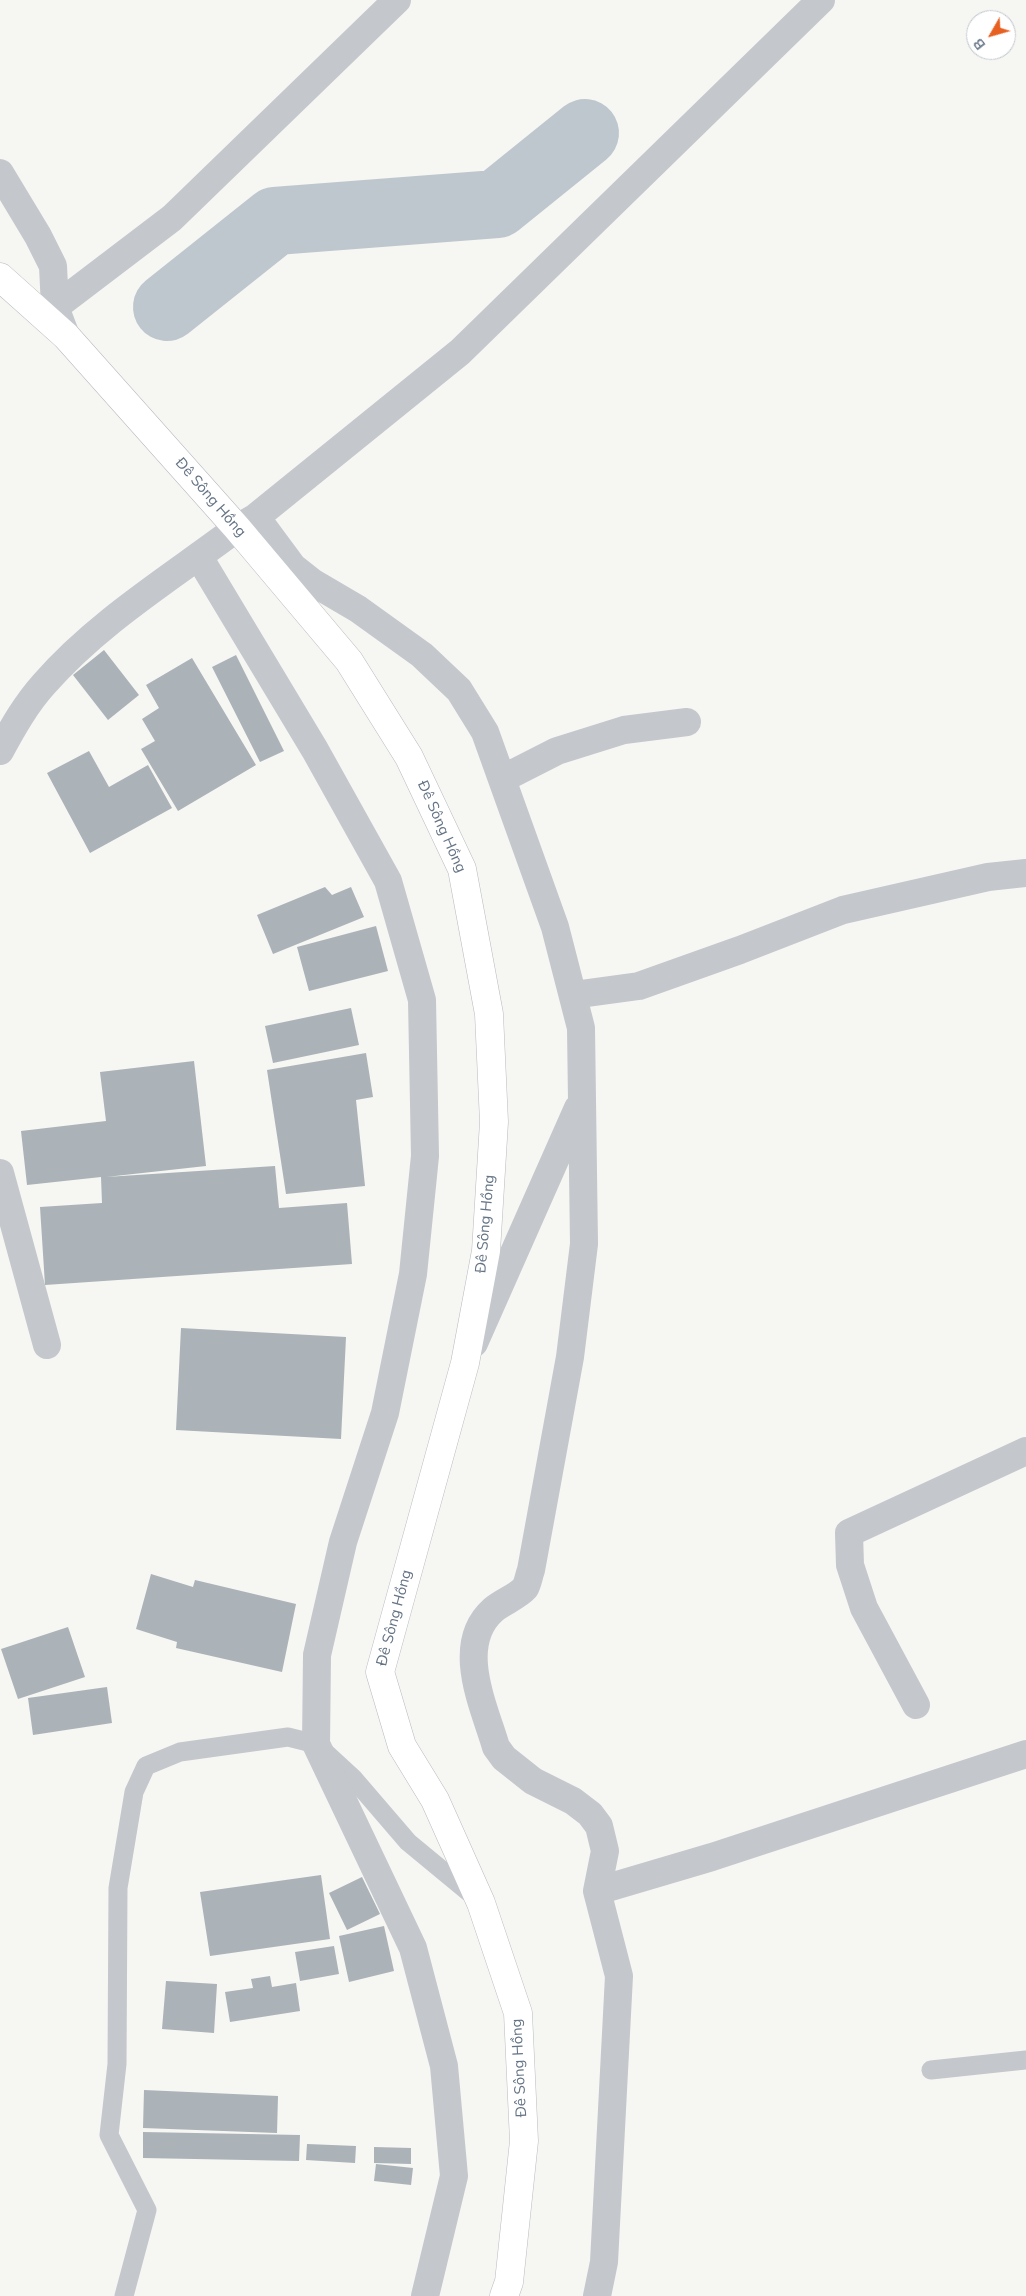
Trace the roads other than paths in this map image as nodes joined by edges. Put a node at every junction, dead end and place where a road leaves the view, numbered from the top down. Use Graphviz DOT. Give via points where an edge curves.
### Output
graph roads {
  1 [pos="397,0"];
  2 [pos="821,0"];
  3 [pos="0,173"];
  4 [pos="0,276"];
  5 [pos="55,307"];
  6 [pos="66,336"];
  7 [pos="247,522"];
  8 [pos="199,557"];
  9 [pos="686,722"];
  10 [pos="0,751"];
  11 [pos="502,779"];
  12 [pos="1026,873"];
  13 [pos="573,995"];
  14 [pos="581,1101"];
  15 [pos="0,1173"];
  16 [pos="47,1345"];
  17 [pos="465,1362"];
  18 [pos="1026,1451"];
  19 [pos="916,1705"];
  20 [pos="316,1744"];
  21 [pos="1026,1754"];
  22 [pos="598,1891"];
  23 [pos="481,1903"];
  24 [pos="1026,2060"];
  25 [pos="931,2070"];
  26 [pos="124,2296"];
  27 [pos="425,2296"];
  28 [pos="504,2296"];
  29 [pos="596,2296"];
  1 -- 5 [label="street" via="172,218"];
  2 -- 7 [label="street" via="460,352"];
  3 -- 5 [label="street" via="53,266"];
  4 -- 6 [label="main road, Đê Sông Hồng"];
  5 -- 6 [label="street"];
  6 -- 7 [label="main road, Đê Sông Hồng"];
  7 -- 8 [label="street"];
  7 -- 11 [label="street" via="293,567 422,655 459,690 485,732"];
  7 -- 17 [label="main road, Đê Sông Hồng" via="349,662 409,757 462,869 489,1014 494,1122 486,1251"];
  8 -- 10 [label="street" via="122,612 65,661 42,685"];
  8 -- 20 [label="street" via="316,750 388,881 422,1000 425,1156 413,1274 385,1412 343,1542 317,1655"];
  9 -- 11 [label="street" via="624,730 565,748"];
  11 -- 13 [label="street" via="555,927"];
  12 -- 13 [label="street" via="988,877 844,910 639,986"];
  13 -- 14 [label="street" via="581,1028"];
  14 -- 17 [label="street"];
  14 -- 22 [label="street" via="584,1244 570,1357 538,1539 525,1587 493,1610 479,1629 474,1645 474,1662 496,1747 504,1758 533,1781 573,1801 599,1826 605,1851"];
  15 -- 16 [label="street"];
  17 -- 23 [label="main road, Đê Sông Hồng" via="380,1672 402,1746 435,1800"];
  18 -- 19 [label="street" via="848,1533 850,1566 864,1608"];
  20 -- 23 [label="lane" via="353,1778 408,1842"];
  20 -- 26 [label="lane" via="288,1737 180,1752 146,1766 134,1792 118,1888 117,2064 109,2135 147,2210"];
  20 -- 27 [label="street" via="413,1948 444,2066 454,2176"];
  21 -- 22 [label="street"];
  22 -- 29 [label="street" via="619,1976 604,2262"];
  23 -- 28 [label="main road, Đê Sông Hồng" via="518,2013 524,2141 509,2282"];
  24 -- 25 [label="lane"];
}
